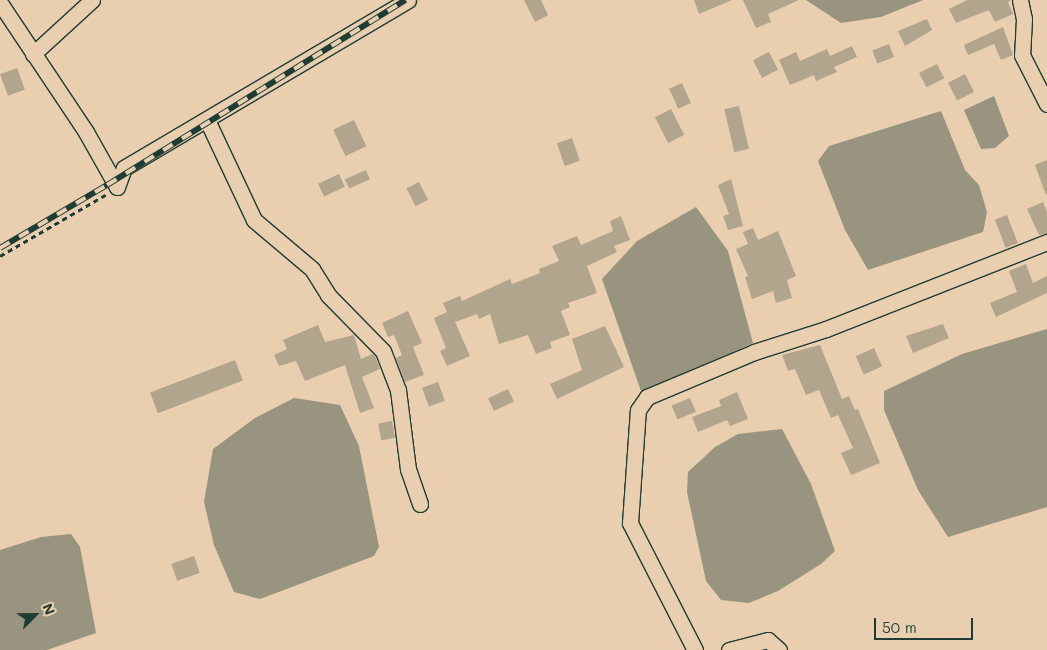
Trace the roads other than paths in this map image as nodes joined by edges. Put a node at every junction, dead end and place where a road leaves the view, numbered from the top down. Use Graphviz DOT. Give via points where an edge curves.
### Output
graph roads {
  1 [pos="92,0"];
  2 [pos="408,0"];
  3 [pos="1020,0"];
  4 [pos="0,3"];
  5 [pos="33,54"];
  6 [pos="1047,104"];
  7 [pos="206,120"];
  8 [pos="1047,242"];
  9 [pos="420,504"];
  10 [pos="695,650"];
  11 [pos="729,650"];
  12 [pos="779,650"];
  1 -- 5 [label="street"];
  2 -- 7 [label="street"];
  3 -- 6 [label="street" via="1024,19 1022,55"];
  4 -- 5 [label="street"];
  5 -- 7 [label="street" via="86,132 117,187 124,168"];
  7 -- 9 [label="street" via="254,220 312,269 328,295 384,351 398,390 408,470"];
  8 -- 10 [label="street" via="826,329 754,352 647,397 638,410 630,522"];
  11 -- 12 [label="street" via="768,640"];
}
